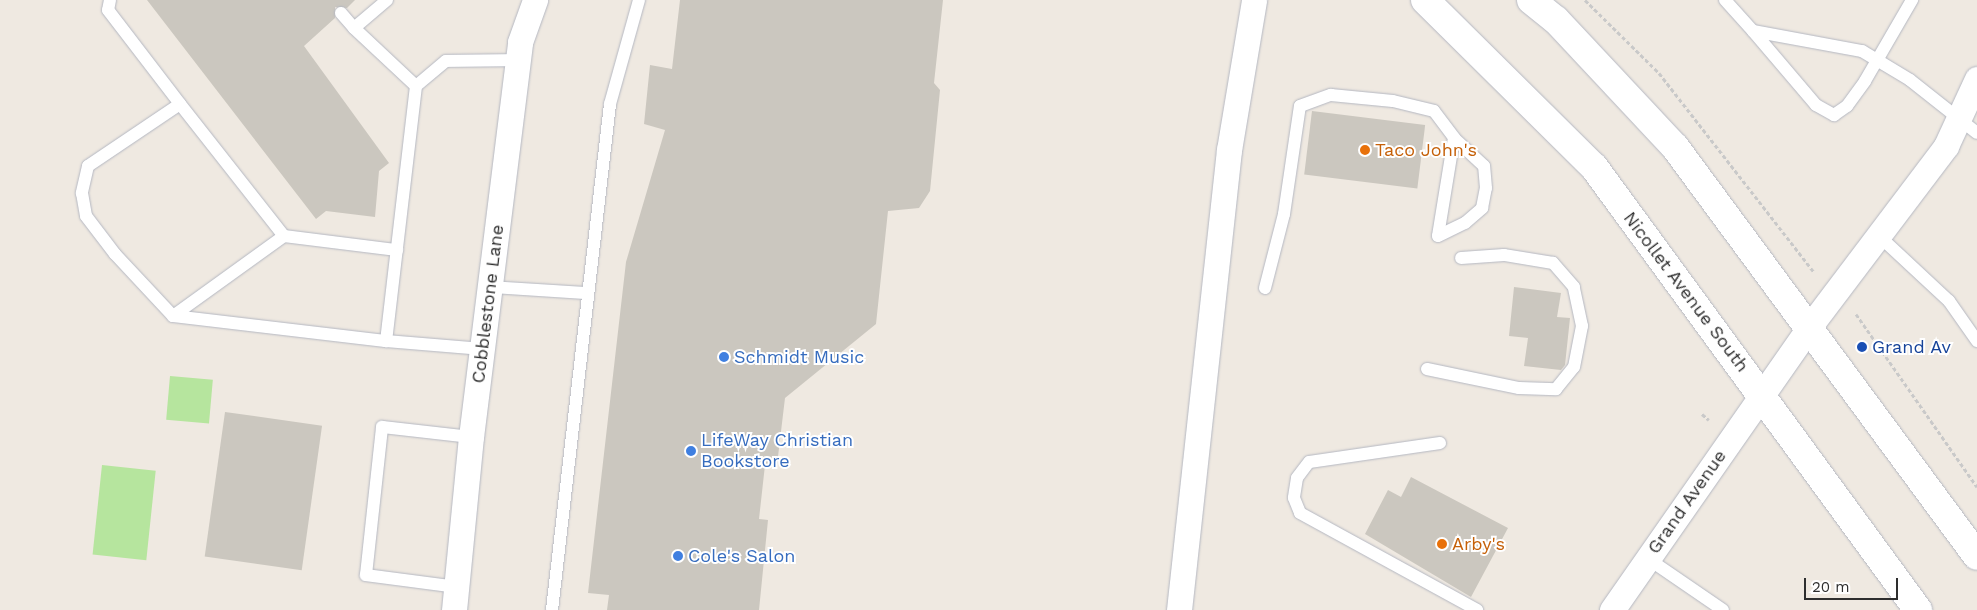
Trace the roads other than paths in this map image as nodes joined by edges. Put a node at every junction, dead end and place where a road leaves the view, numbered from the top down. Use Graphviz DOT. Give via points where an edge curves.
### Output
graph roads {
  1 [pos="110,0"];
  2 [pos="387,0"];
  3 [pos="535,0"];
  4 [pos="639,0"];
  5 [pos="1254,0"];
  6 [pos="1425,0"];
  7 [pos="1531,0"];
  8 [pos="1725,0"];
  9 [pos="1912,0"];
  10 [pos="341,13"];
  11 [pos="354,28"];
  12 [pos="1753,32"];
  13 [pos="518,60"];
  14 [pos="1877,60"];
  15 [pos="1977,78"];
  16 [pos="416,86"];
  17 [pos="180,104"];
  18 [pos="1968,126"];
  19 [pos="1454,138"];
  20 [pos="1878,235"];
  21 [pos="284,236"];
  22 [pos="397,250"];
  23 [pos="1461,258"];
  24 [pos="491,287"];
  25 [pos="1266,288"];
  26 [pos="587,293"];
  27 [pos="173,316"];
  28 [pos="1807,330"];
  29 [pos="386,341"];
  30 [pos="1977,342"];
  31 [pos="483,349"];
  32 [pos="1427,369"];
  33 [pos="1762,393"];
  34 [pos="471,437"];
  35 [pos="1440,443"];
  36 [pos="1977,556"];
  37 [pos="1648,558"];
  38 [pos="455,598"];
  39 [pos="552,610"];
  40 [pos="1179,610"];
  41 [pos="1477,610"];
  42 [pos="1612,610"];
  43 [pos="1723,610"];
  44 [pos="1918,610"];
  1 -- 17 [label="lane" via="108,10"];
  2 -- 11 [label="lane"];
  3 -- 13 [label="street, Cobblestone Lane" via="520,42"];
  4 -- 26 [label="lane" via="610,104"];
  5 -- 40 [label="street" via="1229,150"];
  6 -- 33 [label="main road, Nicollet Avenue South" via="1594,167"];
  7 -- 28 [label="main road" via="1556,20 1675,147"];
  8 -- 12 [label="lane"];
  9 -- 14 [label="lane"];
  10 -- 11 [label="lane"];
  11 -- 16 [label="lane"];
  12 -- 14 [label="lane" via="1862,51"];
  12 -- 14 [label="lane" via="1816,105 1834,115 1848,106"];
  13 -- 16 [label="lane" via="446,61"];
  13 -- 24 [label="street, Cobblestone Lane"];
  14 -- 18 [label="lane"];
  15 -- 18 [label="street, Grand Avenue"];
  16 -- 22 [label="lane"];
  17 -- 21 [label="lane"];
  17 -- 27 [label="lane" via="88,166 82,193 86,216"];
  18 -- 20 [label="street, Grand Avenue" via="1946,146"];
  19 -- 19 [label="lane" via="1438,236 1466,223 1482,208 1486,188 1484,166"];
  19 -- 25 [label="lane" via="1434,111 1393,101 1331,95 1300,106 1284,214"];
  20 -- 28 [label="street, Grand Avenue"];
  20 -- 30 [label="lane" via="1949,301"];
  21 -- 22 [label="lane"];
  21 -- 27 [label="lane"];
  22 -- 29 [label="lane"];
  23 -- 32 [label="lane" via="1504,255 1553,263 1574,287 1582,326 1574,367 1556,389 1519,388"];
  24 -- 26 [label="lane"];
  24 -- 31 [label="street, Cobblestone Lane"];
  26 -- 39 [label="lane"];
  27 -- 29 [label="lane"];
  28 -- 33 [label="street, Grand Avenue"];
  28 -- 36 [label="main road"];
  29 -- 31 [label="lane"];
  31 -- 34 [label="street, Cobblestone Lane"];
  33 -- 37 [label="street, Grand Avenue"];
  33 -- 44 [label="main road, Nicollet Avenue South"];
  34 -- 38 [label="street, Cobblestone Lane"];
  34 -- 38 [label="lane" via="382,427 366,575"];
  35 -- 41 [label="lane" via="1309,462 1297,478 1294,498 1300,513"];
  37 -- 42 [label="street, Grand Avenue"];
  37 -- 43 [label="lane"];
}
